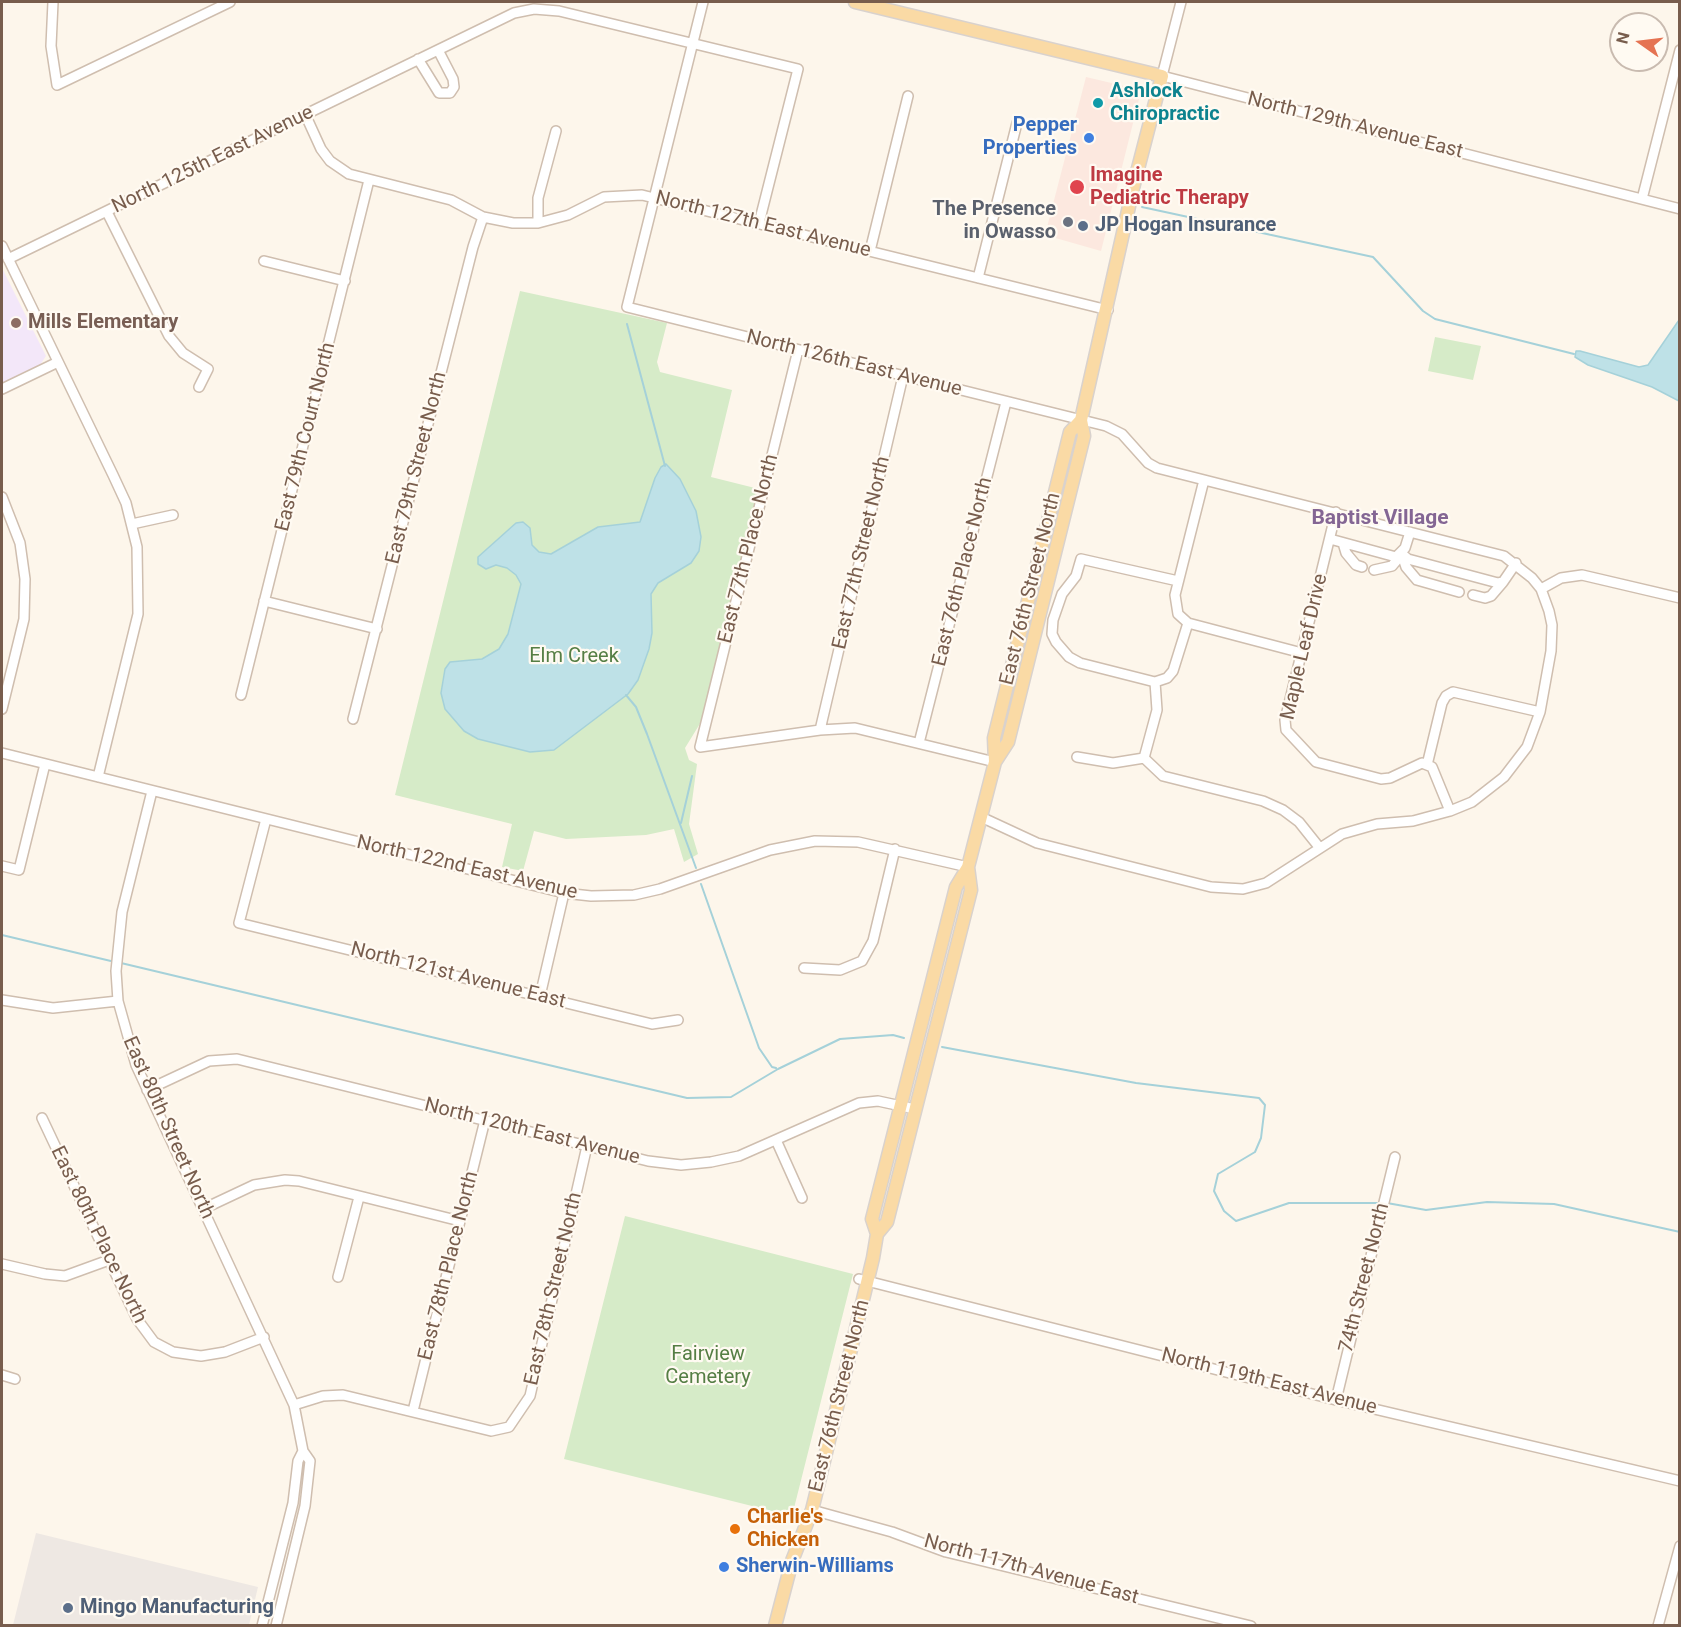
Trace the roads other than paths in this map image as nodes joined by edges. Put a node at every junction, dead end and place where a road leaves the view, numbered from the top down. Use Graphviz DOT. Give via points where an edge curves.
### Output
graph roads {
  1 [pos="53,2"];
  2 [pos="230,2"];
  3 [pos="703,2"];
  4 [pos="855,2"];
  5 [pos="1181,2"];
  6 [pos="870,3"];
  7 [pos="692,44"];
  8 [pos="438,50"];
  9 [pos="1680,50"];
  10 [pos="418,60"];
  11 [pos="1162,76"];
  12 [pos="908,96"];
  13 [pos="305,114"];
  14 [pos="1017,123"];
  15 [pos="556,131"];
  16 [pos="369,180"];
  17 [pos="654,198"];
  18 [pos="1642,200"];
  19 [pos="1680,209"];
  20 [pos="107,212"];
  21 [pos="483,217"];
  22 [pos="538,223"];
  23 [pos="759,223"];
  24 [pos="2,246"];
  25 [pos="870,251"];
  26 [pos="8,259"];
  27 [pos="264,261"];
  28 [pos="978,278"];
  29 [pos="345,281"];
  30 [pos="1108,310"];
  31 [pos="798,350"];
  32 [pos="58,362"];
  33 [pos="903,376"];
  34 [pos="199,387"];
  35 [pos="2,389"];
  36 [pos="1006,402"];
  37 [pos="1081,420"];
  38 [pos="1203,480"];
  39 [pos="2,497"];
  40 [pos="1336,512"];
  41 [pos="173,515"];
  42 [pos="132,524"];
  43 [pos="1410,531"];
  44 [pos="1330,539"];
  45 [pos="1343,543"];
  46 [pos="1402,554"];
  47 [pos="1516,563"];
  48 [pos="1362,567"];
  49 [pos="1374,570"];
  50 [pos="1178,581"];
  51 [pos="1503,582"];
  52 [pos="1541,589"];
  53 [pos="1459,592"];
  54 [pos="1473,595"];
  55 [pos="1680,598"];
  56 [pos="264,601"];
  57 [pos="1188,623"];
  58 [pos="377,629"];
  59 [pos="1302,653"];
  60 [pos="1155,682"];
  61 [pos="241,695"];
  62 [pos="2,710"];
  63 [pos="1540,712"];
  64 [pos="353,719"];
  65 [pos="820,730"];
  66 [pos="919,743"];
  67 [pos="2,753"];
  68 [pos="1077,757"];
  69 [pos="1144,758"];
  70 [pos="995,762"];
  71 [pos="45,764"];
  72 [pos="1427,765"];
  73 [pos="98,777"];
  74 [pos="152,791"];
  75 [pos="1450,811"];
  76 [pos="981,817"];
  77 [pos="266,819"];
  78 [pos="1319,846"];
  79 [pos="896,849"];
  80 [pos="2,866"];
  81 [pos="968,867"];
  82 [pos="564,893"];
  83 [pos="804,968"];
  84 [pos="540,996"];
  85 [pos="2,1000"];
  86 [pos="118,1001"];
  87 [pos="678,1020"];
  88 [pos="147,1090"];
  89 [pos="901,1106"];
  90 [pos="915,1109"];
  91 [pos="42,1118"];
  92 [pos="485,1120"];
  93 [pos="776,1140"];
  94 [pos="587,1146"];
  95 [pos="1395,1157"];
  96 [pos="359,1197"];
  97 [pos="802,1198"];
  98 [pos="203,1209"];
  99 [pos="460,1221"];
  100 [pos="877,1234"];
  101 [pos="109,1260"];
  102 [pos="2,1264"];
  103 [pos="338,1276"];
  104 [pos="864,1280"];
  105 [pos="264,1338"];
  106 [pos="2,1375"];
  107 [pos="15,1379"];
  108 [pos="1336,1400"];
  109 [pos="294,1405"];
  110 [pos="413,1412"];
  111 [pos="303,1451"];
  112 [pos="1680,1481"];
  113 [pos="812,1510"];
  114 [pos="1680,1546"];
  115 [pos="262,1626"];
  116 [pos="276,1626"];
  117 [pos="775,1626"];
  118 [pos="1251,1626"];
  119 [pos="1658,1626"];
  1 -- 2 [label="street" via="51,46 57,85"];
  3 -- 7 [label="street"];
  4 -- 6 [label="main road, North 129th Avenue East"];
  5 -- 11 [label="street, East 76th Street North"];
  6 -- 11 [label="main road, North 129th Avenue East"];
  7 -- 8 [label="street, North 125th East Avenue" via="545,9 523,10"];
  7 -- 17 [label="street"];
  7 -- 23 [label="street, North 125th East Avenue" via="798,69"];
  8 -- 10 [label="street, North 125th East Avenue"];
  8 -- 10 [label="street" via="453,79 450,93 439,93"];
  9 -- 18 [label="street"];
  10 -- 13 [label="street, North 125th East Avenue"];
  11 -- 18 [label="street, North 129th Avenue East"];
  11 -- 30 [label="main road, East 76th Street North"];
  12 -- 25 [label="street"];
  13 -- 16 [label="street, North 127th East Avenue" via="330,161 349,174"];
  13 -- 20 [label="street, North 125th East Avenue"];
  14 -- 28 [label="street"];
  15 -- 22 [label="street" via="538,198"];
  16 -- 21 [label="street, North 127th East Avenue" via="451,200"];
  16 -- 29 [label="street, East 79th Court North"];
  17 -- 22 [label="street, North 127th East Avenue" via="628,194 604,197 568,215"];
  17 -- 23 [label="street, North 127th East Avenue"];
  17 -- 31 [label="street, North 126th East Avenue" via="627,307"];
  18 -- 19 [label="street, North 129th Avenue East"];
  20 -- 26 [label="street, North 125th East Avenue"];
  20 -- 34 [label="street" via="169,336 183,353 208,369"];
  21 -- 22 [label="street, North 127th East Avenue"];
  21 -- 58 [label="street, East 79th Street North"];
  23 -- 25 [label="street, North 127th East Avenue"];
  24 -- 26 [label="street"];
  25 -- 28 [label="street, North 127th East Avenue"];
  26 -- 32 [label="street"];
  27 -- 29 [label="street"];
  28 -- 30 [label="street, North 127th East Avenue"];
  29 -- 56 [label="street, East 79th Court North"];
  30 -- 37 [label="main road, East 76th Street North"];
  31 -- 33 [label="street, North 126th East Avenue"];
  31 -- 65 [label="street, East 77th Place North" via="700,747"];
  32 -- 35 [label="street"];
  32 -- 42 [label="street" via="113,475"];
  33 -- 36 [label="street, North 126th East Avenue"];
  33 -- 65 [label="street, East 77th Street North"];
  36 -- 37 [label="street, North 126th East Avenue"];
  36 -- 66 [label="street, East 76th Place North"];
  37 -- 38 [label="street" via="1114,429 1157,468"];
  37 -- 70 [label="main road, East 76th Street North" via="1084,436 1008,742"];
  38 -- 40 [label="street"];
  38 -- 50 [label="street"];
  39 -- 62 [label="street" via="20,543 26,579 24,619"];
  40 -- 43 [label="street"];
  40 -- 44 [label="street, Maple Leaf Drive"];
  41 -- 42 [label="street"];
  42 -- 73 [label="street" via="139,570 138,614"];
  43 -- 46 [label="street"];
  43 -- 47 [label="street" via="1490,551"];
  44 -- 45 [label="street"];
  44 -- 59 [label="street, Maple Leaf Drive"];
  45 -- 46 [label="street" via="1396,557"];
  45 -- 48 [label="street" via="1346,553"];
  46 -- 49 [label="street" via="1392,566"];
  46 -- 51 [label="street" via="1408,559"];
  46 -- 53 [label="street" via="1406,567 1417,580"];
  47 -- 51 [label="street"];
  47 -- 52 [label="street"];
  50 -- 57 [label="street" via="1175,604 1178,614"];
  50 -- 60 [label="street" via="1081,559 1053,620 1052,634 1060,650 1080,663"];
  51 -- 54 [label="street" via="1491,596"];
  52 -- 55 [label="street" via="1562,578 1582,575"];
  52 -- 63 [label="street" via="1552,625 1548,679"];
  56 -- 58 [label="street"];
  56 -- 61 [label="street, East 79th Court North"];
  57 -- 59 [label="street"];
  57 -- 60 [label="street" via="1173,671"];
  58 -- 64 [label="street, East 79th Street North"];
  59 -- 72 [label="street, Maple Leaf Drive" via="1284,724 1307,755 1316,762 1381,779 1422,763"];
  60 -- 69 [label="street" via="1157,710"];
  63 -- 72 [label="street" via="1453,692 1442,703"];
  63 -- 75 [label="street" via="1527,747 1504,777 1472,802"];
  65 -- 66 [label="street" via="855,728"];
  66 -- 70 [label="street"];
  67 -- 71 [label="street, North 122nd East Avenue"];
  68 -- 69 [label="street" via="1113,763"];
  69 -- 78 [label="street" via="1163,776 1263,801 1283,810"];
  70 -- 76 [label="main road, East 76th Street North"];
  71 -- 73 [label="street, North 122nd East Avenue"];
  71 -- 80 [label="street" via="19,870"];
  72 -- 75 [label="street" via="1432,767"];
  73 -- 74 [label="street, North 122nd East Avenue"];
  74 -- 77 [label="street, North 122nd East Avenue"];
  74 -- 86 [label="street, East 80th Street North" via="122,912 116,971"];
  75 -- 78 [label="street" via="1413,821 1359,828"];
  76 -- 78 [label="street" via="1037,843 1222,888 1243,889 1266,883"];
  76 -- 81 [label="main road, East 76th Street North"];
  77 -- 82 [label="street, North 122nd East Avenue"];
  77 -- 84 [label="street, North 121st Avenue East" via="240,923"];
  79 -- 81 [label="street, North 122nd East Avenue"];
  79 -- 82 [label="street, North 122nd East Avenue" via="858,842 814,841 770,850 651,891 610,897"];
  79 -- 83 [label="street" via="873,941 861,961 840,970"];
  81 -- 89 [label="main road, East 76th Street North" via="956,887"];
  81 -- 90 [label="main road, East 76th Street North" via="971,890"];
  82 -- 84 [label="street"];
  84 -- 87 [label="street, North 121st Avenue East" via="652,1024"];
  85 -- 86 [label="street" via="53,1008"];
  86 -- 88 [label="street, East 80th Street North" via="128,1042"];
  88 -- 92 [label="street, North 120th East Avenue" via="208,1061 237,1059"];
  88 -- 98 [label="street, East 80th Street North"];
  89 -- 90 [label="street, North 120th East Avenue"];
  89 -- 93 [label="street, North 120th East Avenue" via="878,1101 859,1103"];
  89 -- 100 [label="main road, East 76th Street North" via="872,1219"];
  90 -- 100 [label="main road, East 76th Street North" via="886,1222"];
  91 -- 101 [label="street, East 80th Place North"];
  92 -- 94 [label="street, North 120th East Avenue"];
  92 -- 99 [label="street, East 78th Place North"];
  93 -- 94 [label="street, North 120th East Avenue" via="727,1159 681,1165"];
  93 -- 97 [label="street"];
  94 -- 110 [label="street, East 78th Street North" via="530,1396 508,1427 491,1431"];
  95 -- 108 [label="street, 74th Street North"];
  96 -- 98 [label="street" via="299,1181 273,1180"];
  96 -- 99 [label="street"];
  96 -- 103 [label="street"];
  98 -- 105 [label="street, East 80th Street North"];
  99 -- 110 [label="street, East 78th Place North"];
  100 -- 104 [label="main road, East 76th Street North"];
  101 -- 102 [label="street" via="65,1276"];
  101 -- 105 [label="street, East 80th Place North" via="136,1319 163,1348 193,1356 213,1356"];
  104 -- 108 [label="street, North 119th East Avenue"];
  104 -- 113 [label="main road, East 76th Street North"];
  105 -- 109 [label="street, East 80th Street North"];
  106 -- 107 [label="street"];
  108 -- 112 [label="street, North 119th East Avenue"];
  109 -- 110 [label="street" via="322,1396 343,1395"];
  109 -- 111 [label="street, East 80th Street North"];
  111 -- 115 [label="street, East 80th Street North" via="298,1461 294,1503"];
  111 -- 116 [label="street, East 80th Street North" via="310,1461 310,1484"];
  113 -- 117 [label="main road, East 76th Street North" via="789,1570"];
  113 -- 118 [label="street, North 117th Avenue East" via="946,1552"];
  114 -- 119 [label="street"];
}
